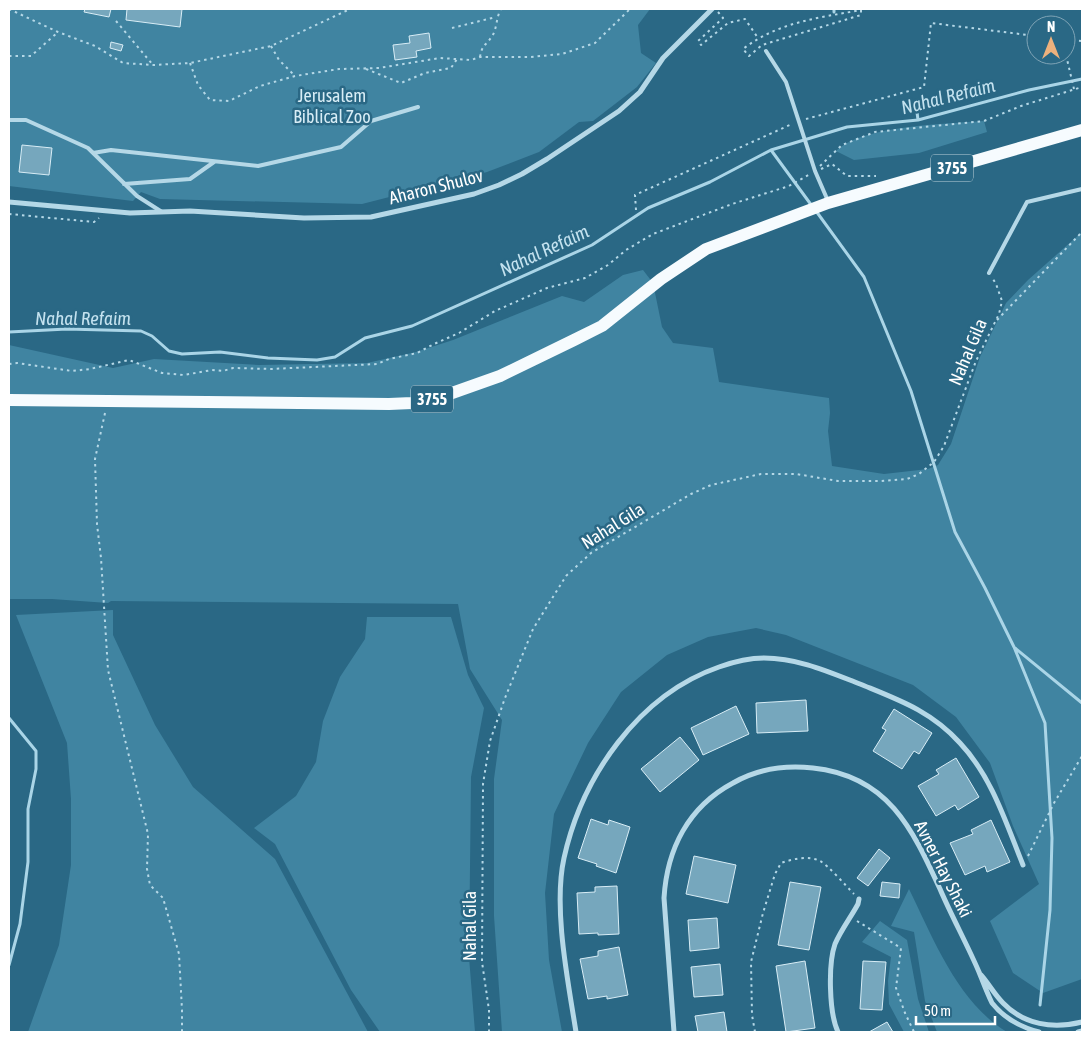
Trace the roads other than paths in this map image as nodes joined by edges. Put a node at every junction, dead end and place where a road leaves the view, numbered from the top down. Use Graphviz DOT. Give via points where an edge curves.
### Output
graph roads {
  1 [pos="713,9"];
  2 [pos="766,51"];
  3 [pos="418,107"];
  4 [pos="9,120"];
  5 [pos="1082,130"];
  6 [pos="93,153"];
  7 [pos="215,161"];
  8 [pos="124,184"];
  9 [pos="1082,189"];
  10 [pos="9,202"];
  11 [pos="825,205"];
  12 [pos="162,212"];
  13 [pos="989,273"];
  14 [pos="9,400"];
  15 [pos="1024,865"];
  16 [pos="859,899"];
  17 [pos="979,972"];
  18 [pos="1082,1022"];
  19 [pos="1082,1031"];
  20 [pos="576,1032"];
  21 [pos="674,1032"];
  22 [pos="838,1032"];
  23 [pos="1039,1032"];
  24 [pos="1078,1032"];
  1 -- 12 [label="street, Aharon Shulov" via="663,58 640,92 619,111 547,159 499,186 371,217 304,218"];
  2 -- 11 [label="lane" via="786,82"];
  3 -- 7 [label="lane" via="371,121 341,147 258,166"];
  4 -- 6 [label="lane" via="26,120"];
  5 -- 11 [label="main road, 3755"];
  6 -- 7 [label="lane" via="111,150"];
  6 -- 8 [label="lane"];
  7 -- 8 [label="lane" via="190,179"];
  8 -- 12 [label="lane"];
  9 -- 13 [label="lane" via="1027,202"];
  10 -- 12 [label="street, Aharon Shulov" via="130,214"];
  11 -- 14 [label="main road, 3755" via="706,249 661,279 602,326 500,376 438,398 389,404"];
  15 -- 20 [label="street" via="984,775 960,742 931,716 904,702 804,664 764,658 711,670 661,699 632,727 605,761 580,807 560,883 563,936"];
  16 -- 22 [label="street" via="835,944 832,960 833,1013"];
  17 -- 18 [label="street, Avner Hay Shaki" via="1002,1002 1024,1018 1050,1026"];
  17 -- 21 [label="street, Avner Hay Shaki" via="917,842 883,798 846,774 804,767 770,769 740,778 704,803 683,830 669,862 664,898"];
  17 -- 23 [label="street, Avner Hay Shaki" via="997,1010 1020,1026"];
  19 -- 24 [label="street"];
}
